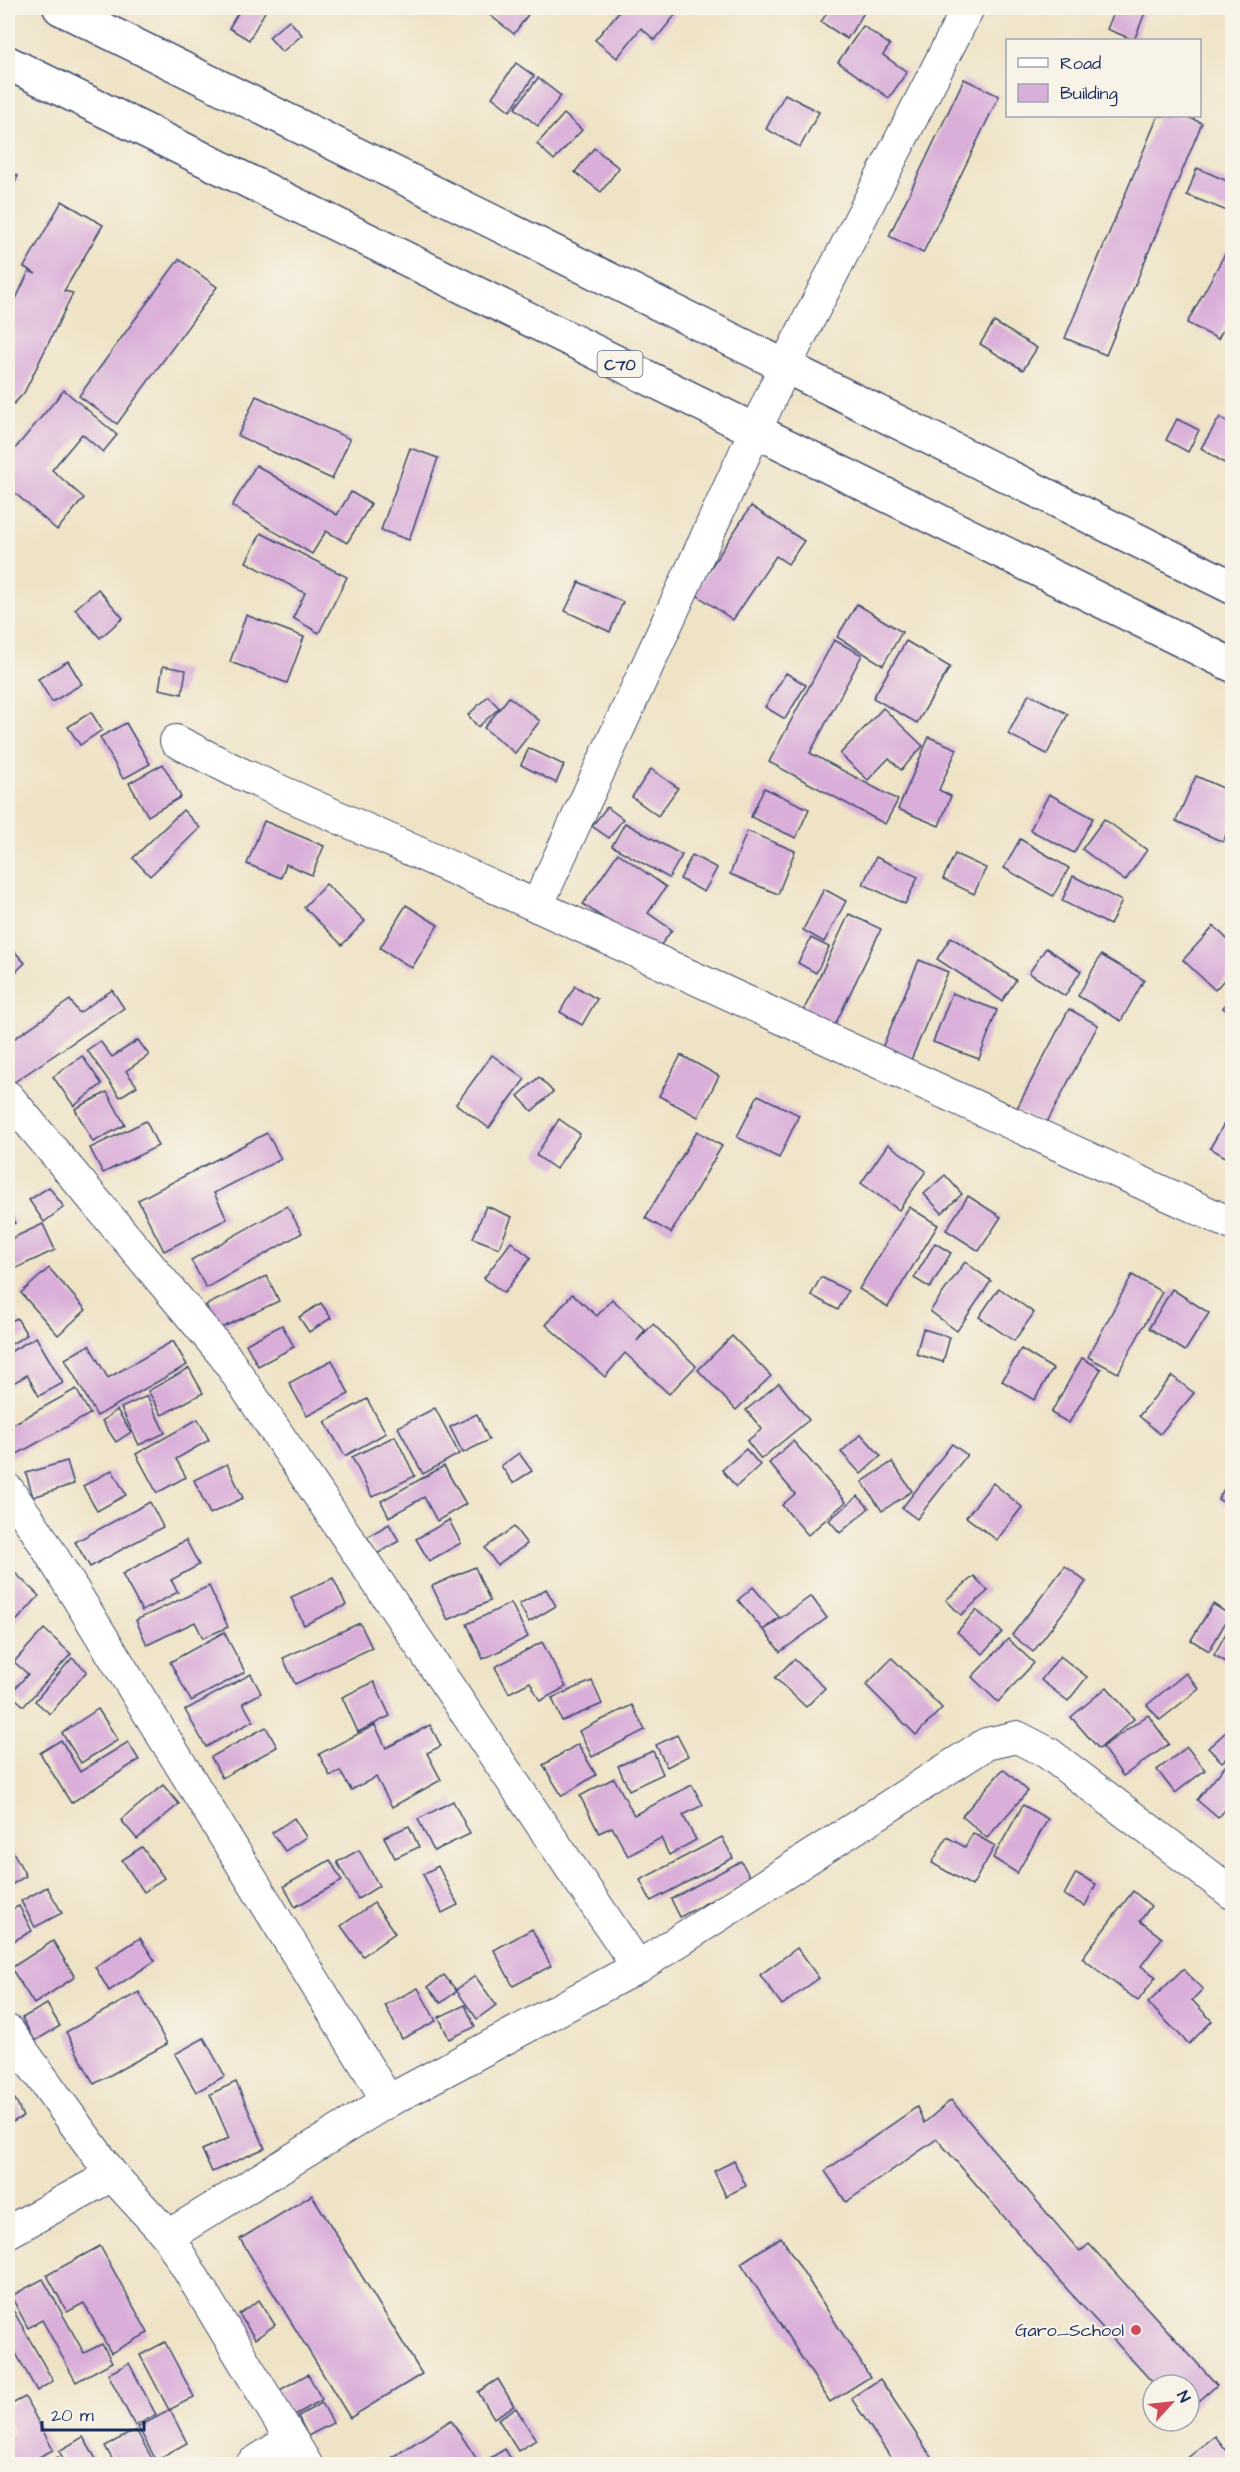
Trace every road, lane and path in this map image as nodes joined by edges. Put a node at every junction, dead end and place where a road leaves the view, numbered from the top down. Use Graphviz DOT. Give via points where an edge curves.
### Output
graph roads {
  1 [pos="60,8"];
  2 [pos="968,8"];
  3 [pos="8,63"];
  4 [pos="785,366"];
  5 [pos="755,430"];
  6 [pos="1233,587"];
  7 [pos="1233,665"];
  8 [pos="176,741"];
  9 [pos="537,906"];
  10 [pos="8,1097"];
  11 [pos="1233,1224"];
  12 [pos="8,1490"];
  13 [pos="1233,1893"];
  14 [pos="638,1967"];
  15 [pos="8,2031"];
  16 [pos="388,2101"];
  17 [pos="112,2175"];
  18 [pos="8,2232"];
  19 [pos="168,2236"];
  20 [pos="298,2452"];
  21 [pos="252,2464"];
  1 -- 4 [label="highway"];
  2 -- 4 [label="street"];
  3 -- 5 [label="highway, C70"];
  4 -- 5 [label="street"];
  4 -- 6 [label="highway"];
  5 -- 7 [label="highway, C70"];
  5 -- 9 [label="street"];
  8 -- 9 [label="street"];
  9 -- 11 [label="street"];
  10 -- 14 [label="street" via="224,1355"];
  12 -- 16 [label="street"];
  13 -- 14 [label="street" via="1048,1753 1017,1737 986,1744"];
  14 -- 16 [label="street"];
  15 -- 17 [label="street"];
  16 -- 19 [label="street"];
  17 -- 18 [label="street"];
  17 -- 19 [label="street"];
  19 -- 20 [label="street"];
  20 -- 21 [label="street"];
}
